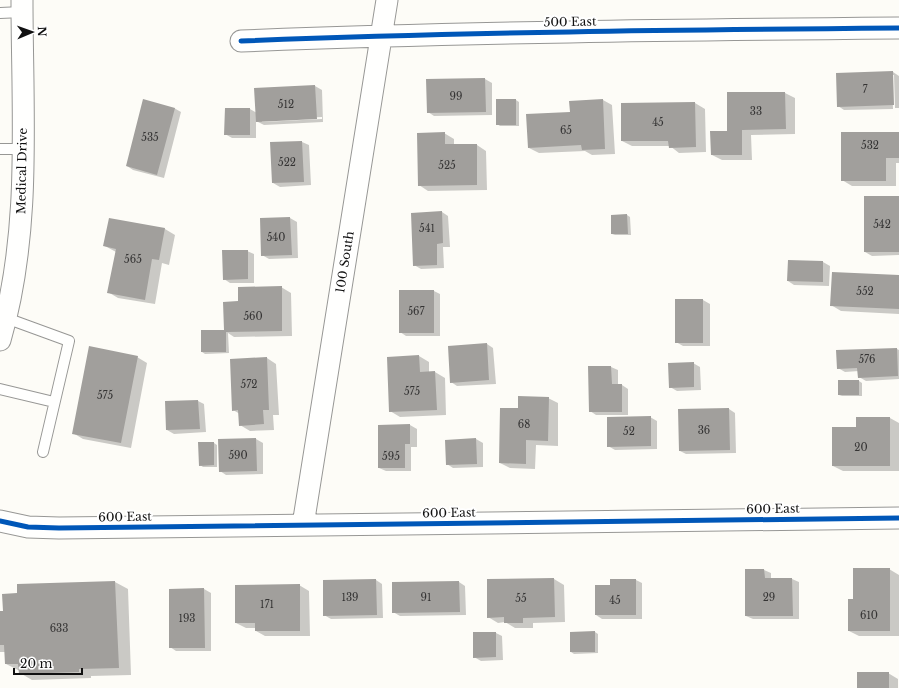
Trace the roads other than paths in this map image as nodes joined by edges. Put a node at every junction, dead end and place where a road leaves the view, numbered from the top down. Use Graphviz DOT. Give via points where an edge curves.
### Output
graph roads {
  1 [pos="387,0"];
  2 [pos="22,6"];
  3 [pos="0,13"];
  4 [pos="899,28"];
  5 [pos="381,36"];
  6 [pos="241,41"];
  7 [pos="0,149"];
  8 [pos="23,149"];
  9 [pos="6,318"];
  10 [pos="0,340"];
  11 [pos="0,389"];
  12 [pos="54,402"];
  13 [pos="43,452"];
  14 [pos="899,518"];
  15 [pos="0,521"];
  16 [pos="303,525"];
  1 -- 5 [label="street, 100 South"];
  2 -- 3 [label="lane"];
  2 -- 8 [label="street, Medical Drive"];
  4 -- 5 [label="street, 500 East"];
  5 -- 6 [label="street, 500 East"];
  5 -- 16 [label="street, 100 South"];
  7 -- 8 [label="lane"];
  8 -- 9 [label="street, Medical Drive" via="20,234 13,290"];
  9 -- 10 [label="street, Medical Drive"];
  9 -- 12 [label="lane" via="69,341"];
  11 -- 12 [label="lane"];
  12 -- 13 [label="lane"];
  14 -- 16 [label="street, 600 East"];
  15 -- 16 [label="street, 600 East" via="59,528"];
}
